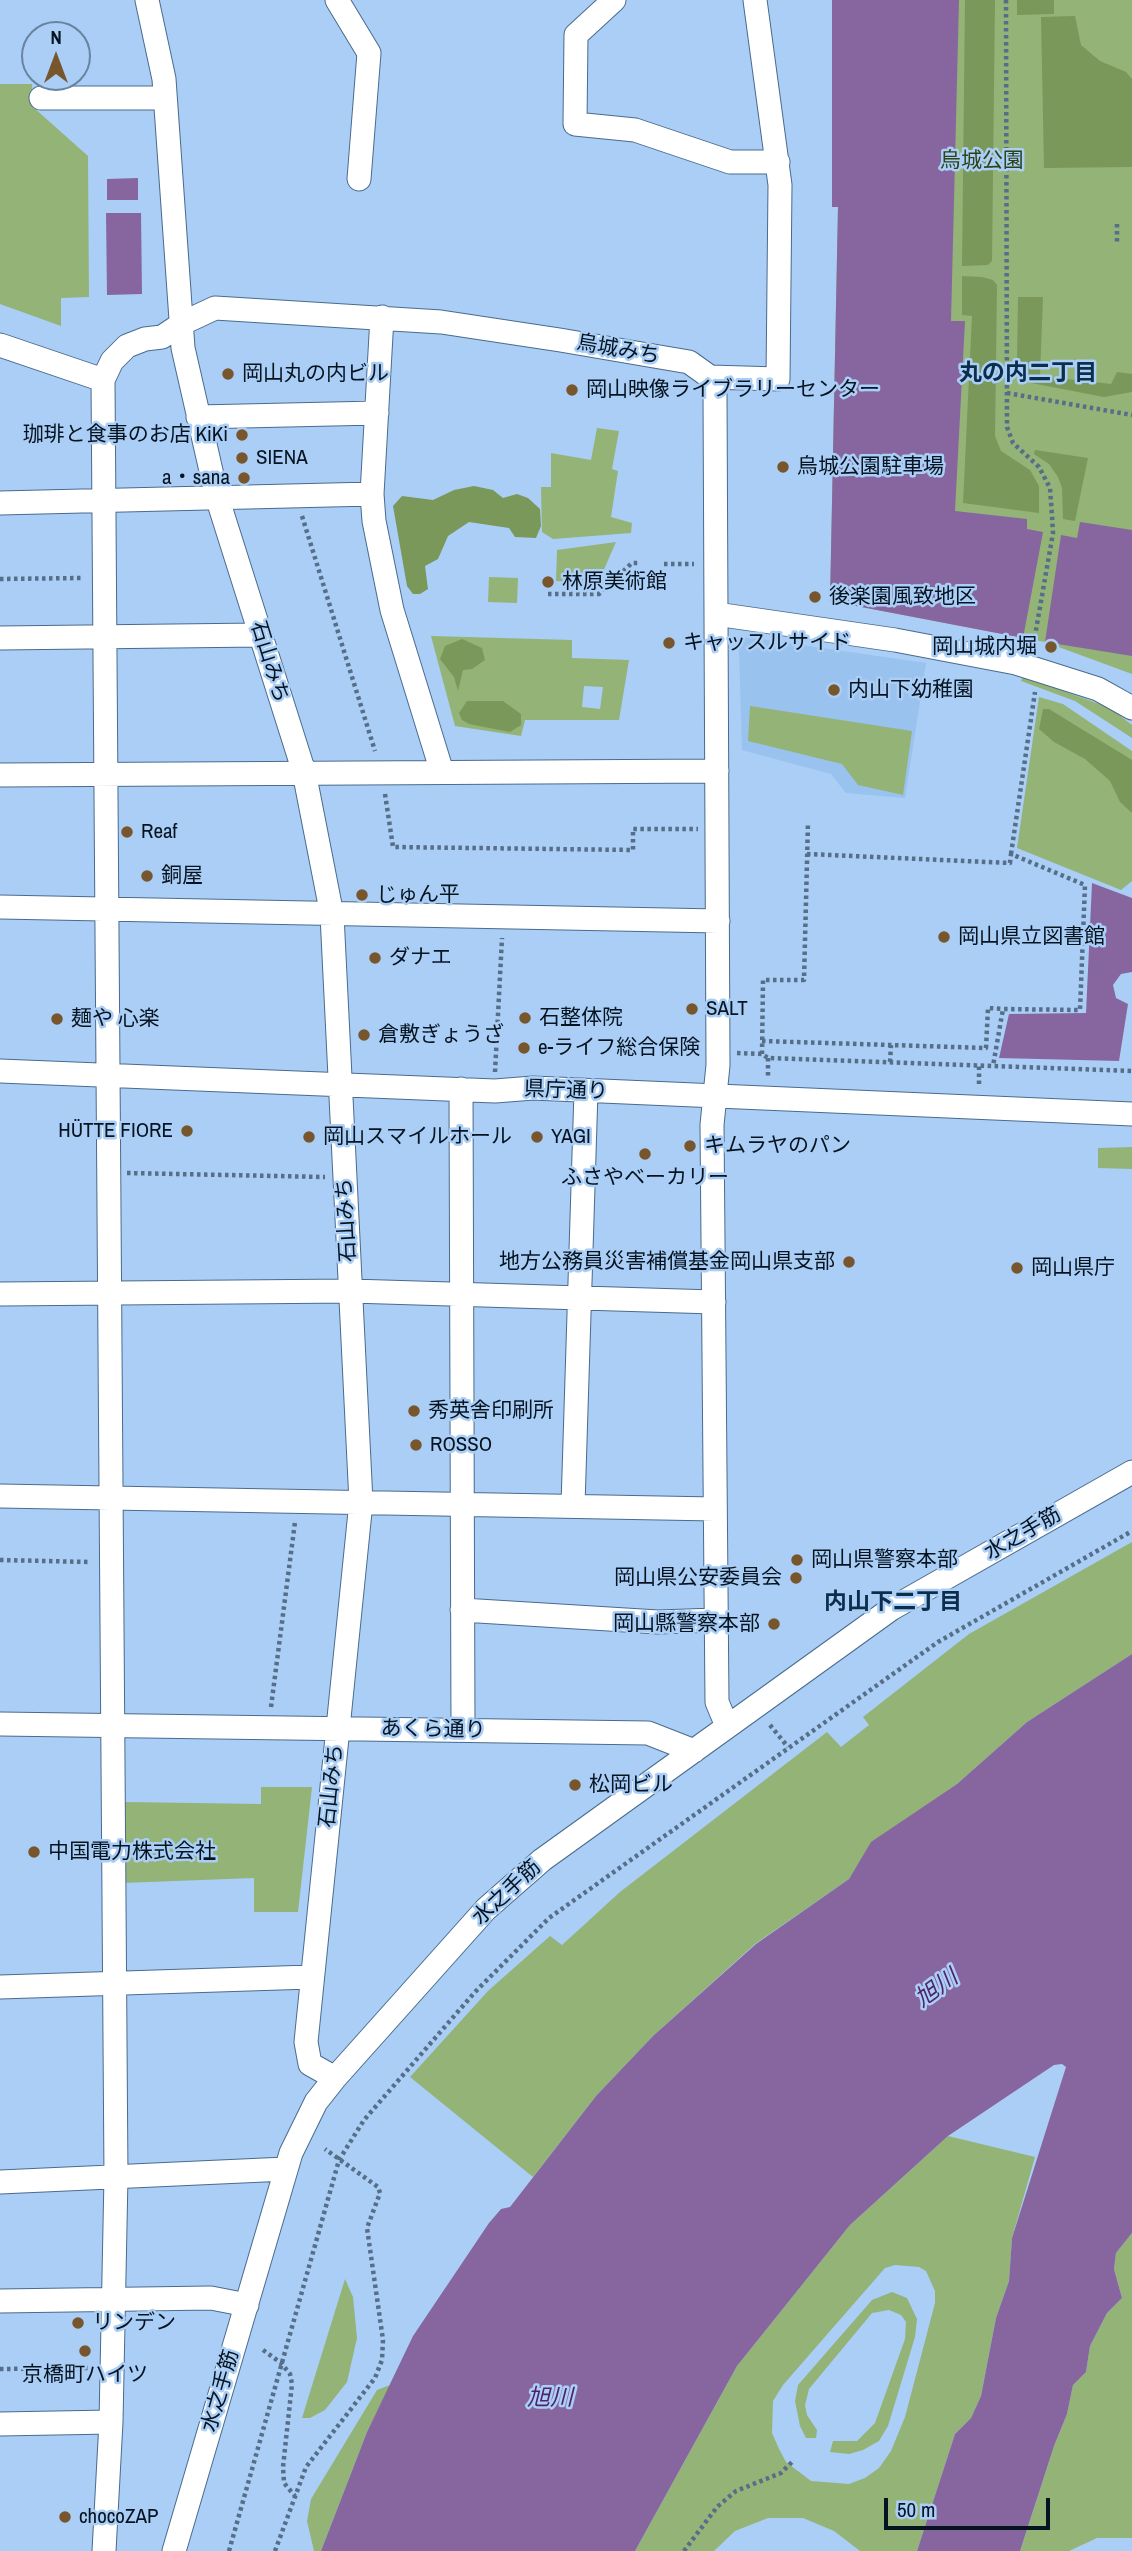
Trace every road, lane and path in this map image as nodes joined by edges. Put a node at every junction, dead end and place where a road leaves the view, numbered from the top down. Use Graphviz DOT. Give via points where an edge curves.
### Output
graph roads {
  1 [pos="147,0"];
  2 [pos="614,0"];
  3 [pos="755,0"];
  4 [pos="1006,0"];
  5 [pos="336,2"];
  6 [pos="41,98"];
  7 [pos="165,98"];
  8 [pos="778,162"];
  9 [pos="359,179"];
  10 [pos="1117,224"];
  11 [pos="1117,245"];
  12 [pos="382,317"];
  13 [pos="183,323"];
  14 [pos="0,345"];
  15 [pos="710,377"];
  16 [pos="103,380"];
  17 [pos="1007,393"];
  18 [pos="377,413"];
  19 [pos="1132,415"];
  20 [pos="198,417"];
  21 [pos="372,494"];
  22 [pos="217,497"];
  23 [pos="103,501"];
  24 [pos="0,503"];
  25 [pos="638,563"];
  26 [pos="664,564"];
  27 [pos="699,564"];
  28 [pos="103,578"];
  29 [pos="0,579"];
  30 [pos="548,594"];
  31 [pos="716,614"];
  32 [pos="261,635"];
  33 [pos="104,637"];
  34 [pos="0,638"];
  35 [pos="1034,640"];
  36 [pos="1036,689"];
  37 [pos="1132,708"];
  38 [pos="717,771"];
  39 [pos="304,772"];
  40 [pos="442,772"];
  41 [pos="0,775"];
  42 [pos="105,775"];
  43 [pos="808,822"];
  44 [pos="807,854"];
  45 [pos="1011,854"];
  46 [pos="0,907"];
  47 [pos="107,909"];
  48 [pos="332,915"];
  49 [pos="503,918"];
  50 [pos="718,921"];
  51 [pos="1003,1009"];
  52 [pos="762,1041"];
  53 [pos="891,1045"];
  54 [pos="736,1053"];
  55 [pos="762,1054"];
  56 [pos="768,1058"];
  57 [pos="890,1062"];
  58 [pos="979,1065"];
  59 [pos="993,1066"];
  60 [pos="1132,1070"];
  61 [pos="0,1071"];
  62 [pos="109,1075"];
  63 [pos="768,1077"];
  64 [pos="340,1084"];
  65 [pos="979,1084"];
  66 [pos="461,1089"];
  67 [pos="495,1091"];
  68 [pos="586,1091"];
  69 [pos="715,1097"];
  70 [pos="1132,1114"];
  71 [pos="109,1172"];
  72 [pos="330,1177"];
  73 [pos="351,1291"];
  74 [pos="0,1294"];
  75 [pos="462,1294"];
  76 [pos="108,1295"];
  77 [pos="580,1298"];
  78 [pos="714,1302"];
  79 [pos="1132,1472"];
  80 [pos="0,1496"];
  81 [pos="111,1497"];
  82 [pos="297,1500"];
  83 [pos="361,1502"];
  84 [pos="463,1503"];
  85 [pos="573,1505"];
  86 [pos="715,1509"];
  87 [pos="1132,1531"];
  88 [pos="0,1560"];
  89 [pos="112,1562"];
  90 [pos="462,1610"];
  91 [pos="716,1620"];
  92 [pos="271,1712"];
  93 [pos="0,1724"];
  94 [pos="770,1724"];
  95 [pos="113,1726"];
  96 [pos="727,1726"];
  97 [pos="338,1729"];
  98 [pos="463,1730"];
  99 [pos="788,1748"];
  100 [pos="694,1751"];
  101 [pos="311,1977"];
  102 [pos="116,1984"];
  103 [pos="0,1987"];
  104 [pos="335,2078"];
  105 [pos="325,2149"];
  106 [pos="338,2160"];
  107 [pos="286,2169"];
  108 [pos="116,2177"];
  109 [pos="0,2182"];
  110 [pos="114,2298"];
  111 [pos="0,2301"];
  112 [pos="247,2305"];
  113 [pos="263,2350"];
  114 [pos="281,2362"];
  115 [pos="112,2368"];
  116 [pos="0,2369"];
  117 [pos="111,2422"];
  118 [pos="0,2424"];
  119 [pos="794,2460"];
  120 [pos="295,2496"];
  121 [pos="104,2551"];
  122 [pos="174,2551"];
  123 [pos="229,2551"];
  124 [pos="275,2551"];
  125 [pos="684,2551"];
  1 -- 7 [label="street"];
  2 -- 8 [label="street" via="576,35 575,124 635,130 730,162"];
  3 -- 8 [label="street"];
  4 -- 17 [label="path"];
  5 -- 9 [label="street" via="369,53"];
  6 -- 7 [label="street"];
  7 -- 13 [label="street"];
  8 -- 15 [label="street" via="778,379"];
  10 -- 11 [label="path"];
  12 -- 13 [label="street, 烏城みち" via="215,308"];
  12 -- 15 [label="street, 烏城みち" via="455,324 689,362"];
  12 -- 18 [label="street"];
  13 -- 16 [label="street, 烏城みち" via="162,337 127,346 112,361"];
  13 -- 20 [label="street, 石山みち" via="183,348"];
  14 -- 16 [label="street"];
  15 -- 31 [label="street" via="715,391"];
  16 -- 23 [label="street"];
  17 -- 19 [label="path"];
  17 -- 35 [label="path" via="1007,427 1013,443 1039,467 1050,488 1053,533"];
  18 -- 20 [label="street"];
  18 -- 21 [label="street"];
  20 -- 22 [label="street, 石山みち"];
  21 -- 22 [label="street"];
  21 -- 40 [label="street" via="392,610"];
  22 -- 23 [label="street"];
  22 -- 32 [label="street, 石山みち"];
  23 -- 24 [label="street"];
  23 -- 28 [label="street"];
  25 -- 30 [label="path" via="632,563 599,594"];
  26 -- 27 [label="path"];
  28 -- 29 [label="path"];
  28 -- 33 [label="street"];
  31 -- 37 [label="street" via="1016,663 1098,689"];
  31 -- 38 [label="street"];
  32 -- 33 [label="street"];
  32 -- 39 [label="street, 石山みち"];
  33 -- 34 [label="street"];
  33 -- 42 [label="street"];
  36 -- 45 [label="path"];
  38 -- 40 [label="street"];
  38 -- 50 [label="street"];
  39 -- 40 [label="street"];
  39 -- 42 [label="street"];
  39 -- 48 [label="street, 石山みち"];
  41 -- 42 [label="street"];
  42 -- 47 [label="street"];
  43 -- 44 [label="path"];
  44 -- 45 [label="path" via="1010,863"];
  44 -- 52 [label="path" via="804,980 763,979"];
  45 -- 51 [label="path" via="1085,885 1080,1010"];
  46 -- 47 [label="street"];
  47 -- 48 [label="street"];
  47 -- 62 [label="street"];
  48 -- 49 [label="street"];
  48 -- 64 [label="street, 石山みち"];
  49 -- 50 [label="street"];
  49 -- 67 [label="path"];
  50 -- 69 [label="street"];
  51 -- 53 [label="path" via="988,1008 986,1048"];
  51 -- 59 [label="path"];
  52 -- 53 [label="path"];
  52 -- 55 [label="path"];
  53 -- 57 [label="path"];
  54 -- 55 [label="path"];
  55 -- 56 [label="path"];
  56 -- 57 [label="path"];
  56 -- 63 [label="path"];
  57 -- 58 [label="path"];
  58 -- 59 [label="path"];
  58 -- 65 [label="path"];
  59 -- 60 [label="path"];
  61 -- 62 [label="street, 県庁通り"];
  62 -- 64 [label="street, 県庁通り"];
  62 -- 71 [label="street"];
  64 -- 66 [label="street, 県庁通り"];
  64 -- 73 [label="street, 石山みち"];
  66 -- 67 [label="street, 県庁通り"];
  66 -- 75 [label="street"];
  67 -- 68 [label="street, 県庁通り"];
  68 -- 69 [label="street, 県庁通り"];
  68 -- 77 [label="street"];
  69 -- 70 [label="street, 県庁通り"];
  69 -- 78 [label="street"];
  71 -- 72 [label="path"];
  71 -- 76 [label="street"];
  73 -- 75 [label="street"];
  73 -- 76 [label="street"];
  73 -- 83 [label="street, 石山みち"];
  74 -- 76 [label="street"];
  75 -- 77 [label="street"];
  75 -- 84 [label="street"];
  76 -- 81 [label="street"];
  77 -- 78 [label="street"];
  77 -- 85 [label="street"];
  78 -- 86 [label="street"];
  79 -- 96 [label="street, 水之手筋" via="891,1609"];
  80 -- 81 [label="street"];
  81 -- 82 [label="street"];
  81 -- 89 [label="street"];
  82 -- 83 [label="street"];
  82 -- 92 [label="path"];
  83 -- 84 [label="street"];
  83 -- 97 [label="street, 石山みち"];
  84 -- 85 [label="street"];
  84 -- 90 [label="street"];
  85 -- 86 [label="street"];
  86 -- 91 [label="street"];
  87 -- 99 [label="path" via="938,1642"];
  88 -- 89 [label="path"];
  89 -- 95 [label="street"];
  90 -- 91 [label="street" via="658,1622"];
  90 -- 98 [label="street"];
  91 -- 96 [label="street" via="717,1702"];
  93 -- 95 [label="street, あくら通り"];
  94 -- 99 [label="path"];
  95 -- 97 [label="street, あくら通り"];
  95 -- 102 [label="street"];
  96 -- 100 [label="street, 水之手筋"];
  97 -- 98 [label="street, あくら通り"];
  97 -- 101 [label="street, 石山みち"];
  98 -- 100 [label="street, あくら通り" via="648,1733"];
  99 -- 106 [label="path" via="549,1918 466,2002 364,2120"];
  100 -- 104 [label="street, 水之手筋" via="542,1860 486,1909"];
  101 -- 102 [label="street"];
  101 -- 104 [label="street, 石山みち" via="306,2042 310,2064"];
  102 -- 103 [label="street"];
  102 -- 108 [label="street"];
  104 -- 107 [label="street, 水之手筋" via="316,2102"];
  105 -- 106 [label="path"];
  106 -- 114 [label="path"];
  106 -- 120 [label="path" via="380,2193 367,2228 382,2360 375,2378 306,2467"];
  107 -- 108 [label="street"];
  107 -- 112 [label="street, 水之手筋"];
  108 -- 109 [label="street"];
  108 -- 110 [label="street"];
  110 -- 111 [label="street"];
  110 -- 112 [label="street" via="211,2298"];
  110 -- 115 [label="street"];
  112 -- 122 [label="street, 水之手筋"];
  113 -- 114 [label="path"];
  114 -- 120 [label="path" via="292,2384 282,2467 284,2483"];
  114 -- 123 [label="path"];
  115 -- 116 [label="path"];
  115 -- 117 [label="street"];
  117 -- 118 [label="street"];
  117 -- 121 [label="street"];
  119 -- 125 [label="path" via="781,2473 736,2491 717,2507"];
  120 -- 124 [label="path"];
}
